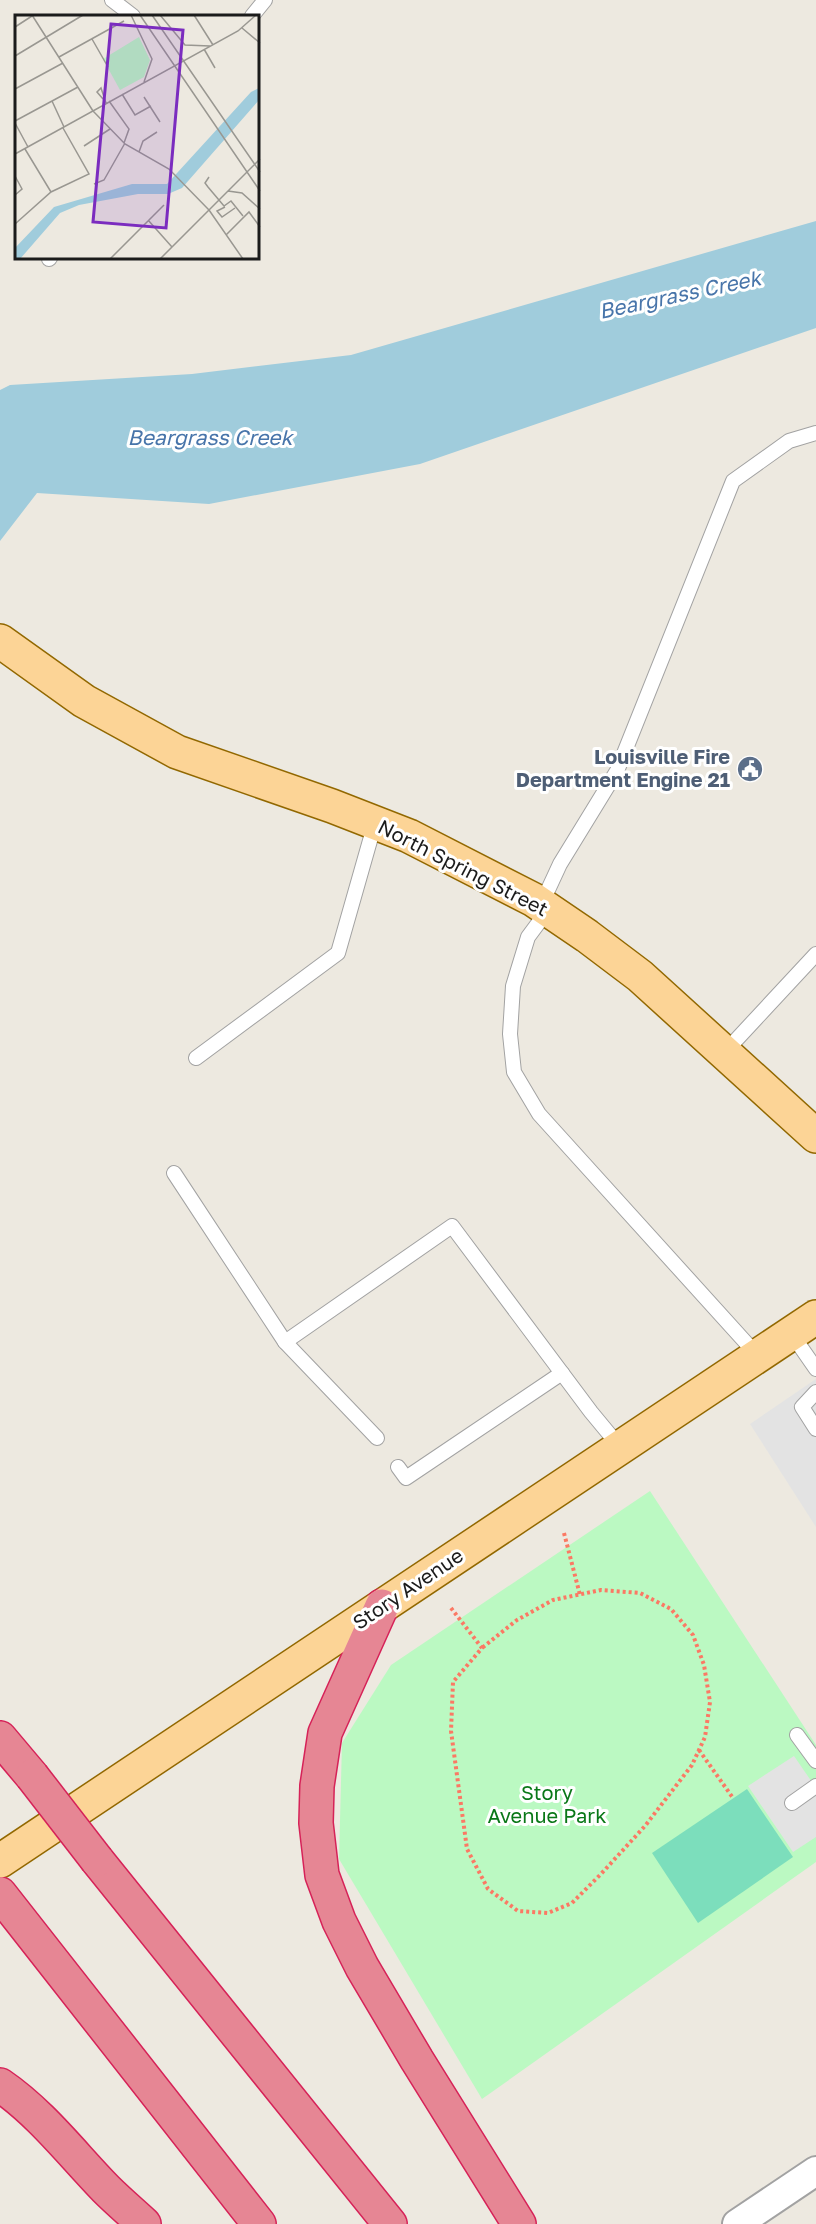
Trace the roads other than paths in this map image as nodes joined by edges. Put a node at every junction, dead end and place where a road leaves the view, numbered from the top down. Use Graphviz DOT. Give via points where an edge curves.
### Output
graph roads {
  1 [pos="112,0"];
  2 [pos="265,0"];
  3 [pos="132,15"];
  4 [pos="253,15"];
  5 [pos="816,433"];
  6 [pos="0,641"];
  7 [pos="375,823"];
  8 [pos="545,908"];
  9 [pos="816,954"];
  10 [pos="724,1053"];
  11 [pos="196,1058"];
  12 [pos="816,1136"];
  13 [pos="174,1173"];
  14 [pos="804,1325"];
  15 [pos="285,1342"];
  16 [pos="758,1356"];
  17 [pos="816,1369"];
  18 [pos="562,1373"];
  19 [pos="816,1392"];
  20 [pos="816,1429"];
  21 [pos="377,1438"];
  22 [pos="620,1447"];
  23 [pos="398,1467"];
  24 [pos="382,1606"];
  25 [pos="797,1734"];
  26 [pos="0,1738"];
  27 [pos="816,1761"];
  28 [pos="816,1786"];
  29 [pos="792,1803"];
  30 [pos="0,1861"];
  31 [pos="0,1894"];
  32 [pos="0,2085"];
  33 [pos="816,2171"];
  34 [pos="107,2190"];
  35 [pos="132,2224"];
  36 [pos="144,2224"];
  37 [pos="259,2224"];
  38 [pos="390,2224"];
  39 [pos="519,2224"];
  40 [pos="737,2224"];
  1 -- 3 [label="lane"];
  2 -- 4 [label="lane"];
  5 -- 8 [label="lane" via="789,441 733,482 617,771 560,864"];
  6 -- 7 [label="main road, North Spring Street" via="84,701 177,752"];
  7 -- 8 [label="main road, North Spring Street" via="409,836"];
  7 -- 11 [label="lane" via="338,953"];
  8 -- 10 [label="main road, North Spring Street" via="640,976"];
  8 -- 16 [label="lane" via="528,937 513,986 510,1034 514,1072 539,1114"];
  9 -- 10 [label="lane"];
  10 -- 12 [label="main road, North Spring Street"];
  13 -- 15 [label="lane"];
  14 -- 16 [label="main road, Story Avenue"];
  14 -- 17 [label="lane"];
  15 -- 18 [label="lane" via="452,1226"];
  15 -- 21 [label="lane"];
  16 -- 22 [label="main road, Story Avenue"];
  18 -- 22 [label="lane"];
  18 -- 23 [label="lane" via="406,1478"];
  19 -- 20 [label="lane" via="802,1407"];
  22 -- 24 [label="main road, Story Avenue"];
  24 -- 30 [label="main road, Story Avenue"];
  24 -- 39 [label="highway" via="325,1733 316,1823 322,1875 362,1967"];
  25 -- 27 [label="lane"];
  26 -- 38 [label="highway, bridge"];
  28 -- 29 [label="lane"];
  31 -- 37 [label="highway"];
  32 -- 34 [label="highway" via="16,2096"];
  33 -- 40 [label="street"];
  34 -- 35 [label="highway"];
  34 -- 36 [label="highway"];
}
